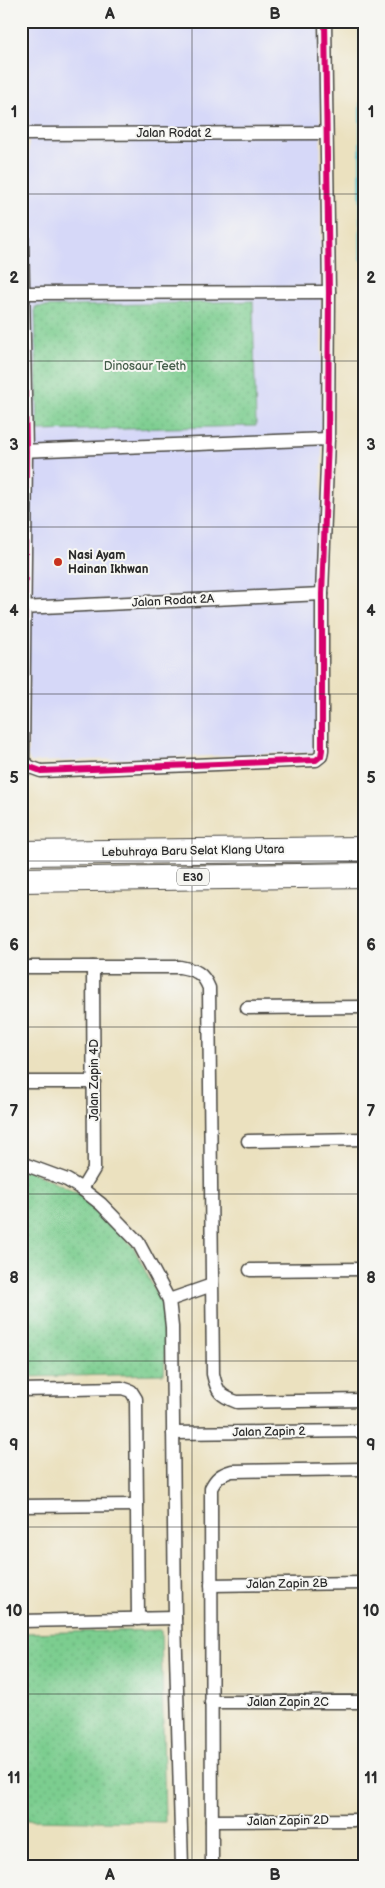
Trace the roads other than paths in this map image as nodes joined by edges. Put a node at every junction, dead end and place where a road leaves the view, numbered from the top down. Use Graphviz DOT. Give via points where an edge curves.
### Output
graph roads {
  1 [pos="325,21"];
  2 [pos="326,133"];
  3 [pos="21,134"];
  4 [pos="21,179"];
  5 [pos="329,292"];
  6 [pos="24,293"];
  7 [pos="328,439"];
  8 [pos="24,451"];
  9 [pos="322,594"];
  10 [pos="22,608"];
  11 [pos="364,834"];
  12 [pos="364,849"];
  13 [pos="207,851"];
  14 [pos="21,853"];
  15 [pos="364,875"];
  16 [pos="47,879"];
  17 [pos="21,880"];
  18 [pos="364,889"];
  19 [pos="21,967"];
  20 [pos="93,967"];
  21 [pos="364,1007"];
  22 [pos="246,1008"];
  23 [pos="21,1082"];
  24 [pos="94,1082"];
  25 [pos="364,1138"];
  26 [pos="248,1141"];
  27 [pos="21,1163"];
  28 [pos="82,1190"];
  29 [pos="364,1269"];
  30 [pos="250,1270"];
  31 [pos="212,1285"];
  32 [pos="169,1300"];
  33 [pos="21,1390"];
  34 [pos="364,1400"];
  35 [pos="364,1431"];
  36 [pos="173,1433"];
  37 [pos="364,1469"];
  38 [pos="137,1505"];
  39 [pos="21,1506"];
  40 [pos="364,1583"];
  41 [pos="211,1585"];
  42 [pos="138,1618"];
  43 [pos="175,1618"];
  44 [pos="21,1621"];
  45 [pos="211,1702"];
  46 [pos="364,1702"];
  47 [pos="364,1820"];
  48 [pos="212,1822"];
  49 [pos="182,1867"];
  50 [pos="212,1867"];
  1 -- 2 [label="street"];
  2 -- 3 [label="street, Jalan Rodat 2"];
  2 -- 5 [label="street"];
  4 -- 6 [label="street"];
  5 -- 6 [label="street"];
  5 -- 7 [label="street"];
  6 -- 8 [label="street"];
  7 -- 8 [label="street"];
  7 -- 9 [label="street"];
  8 -- 10 [label="street"];
  9 -- 10 [label="street, Jalan Rodat 2A"];
  9 -- 10 [label="street" via="322,750 316,760 41,771 30,767 23,761"];
  11 -- 13 [label="highway"];
  12 -- 13 [label="highway, Lebuhraya Baru Selat Klang Utara / E30"];
  13 -- 14 [label="highway, Lebuhraya Baru Selat Klang Utara / E30"];
  15 -- 16 [label="highway, E30"];
  16 -- 17 [label="highway, E30"];
  16 -- 18 [label="highway"];
  19 -- 20 [label="street"];
  20 -- 24 [label="street, Jalan Zapin 4D"];
  20 -- 31 [label="street" via="180,967 197,970 210,988"];
  21 -- 22 [label="street"];
  23 -- 24 [label="street"];
  24 -- 28 [label="street, Jalan Zapin 4D" via="94,1169"];
  25 -- 26 [label="street"];
  27 -- 28 [label="street" via="67,1180"];
  28 -- 32 [label="street" via="101,1204 138,1242"];
  29 -- 30 [label="street"];
  31 -- 32 [label="street"];
  31 -- 34 [label="street" via="213,1374 216,1388 224,1397 237,1402"];
  32 -- 36 [label="street"];
  33 -- 38 [label="street" via="122,1388 131,1391 136,1399"];
  35 -- 36 [label="street, Jalan Zapin 2"];
  36 -- 43 [label="street"];
  37 -- 41 [label="street" via="246,1470 223,1474 215,1480 211,1488"];
  38 -- 39 [label="street"];
  38 -- 42 [label="street"];
  40 -- 41 [label="street, Jalan Zapin 2B"];
  41 -- 45 [label="street"];
  42 -- 43 [label="street"];
  42 -- 44 [label="street"];
  43 -- 49 [label="street"];
  45 -- 46 [label="street, Jalan Zapin 2C"];
  45 -- 48 [label="street"];
  47 -- 48 [label="street, Jalan Zapin 2D"];
  48 -- 50 [label="street"];
}
